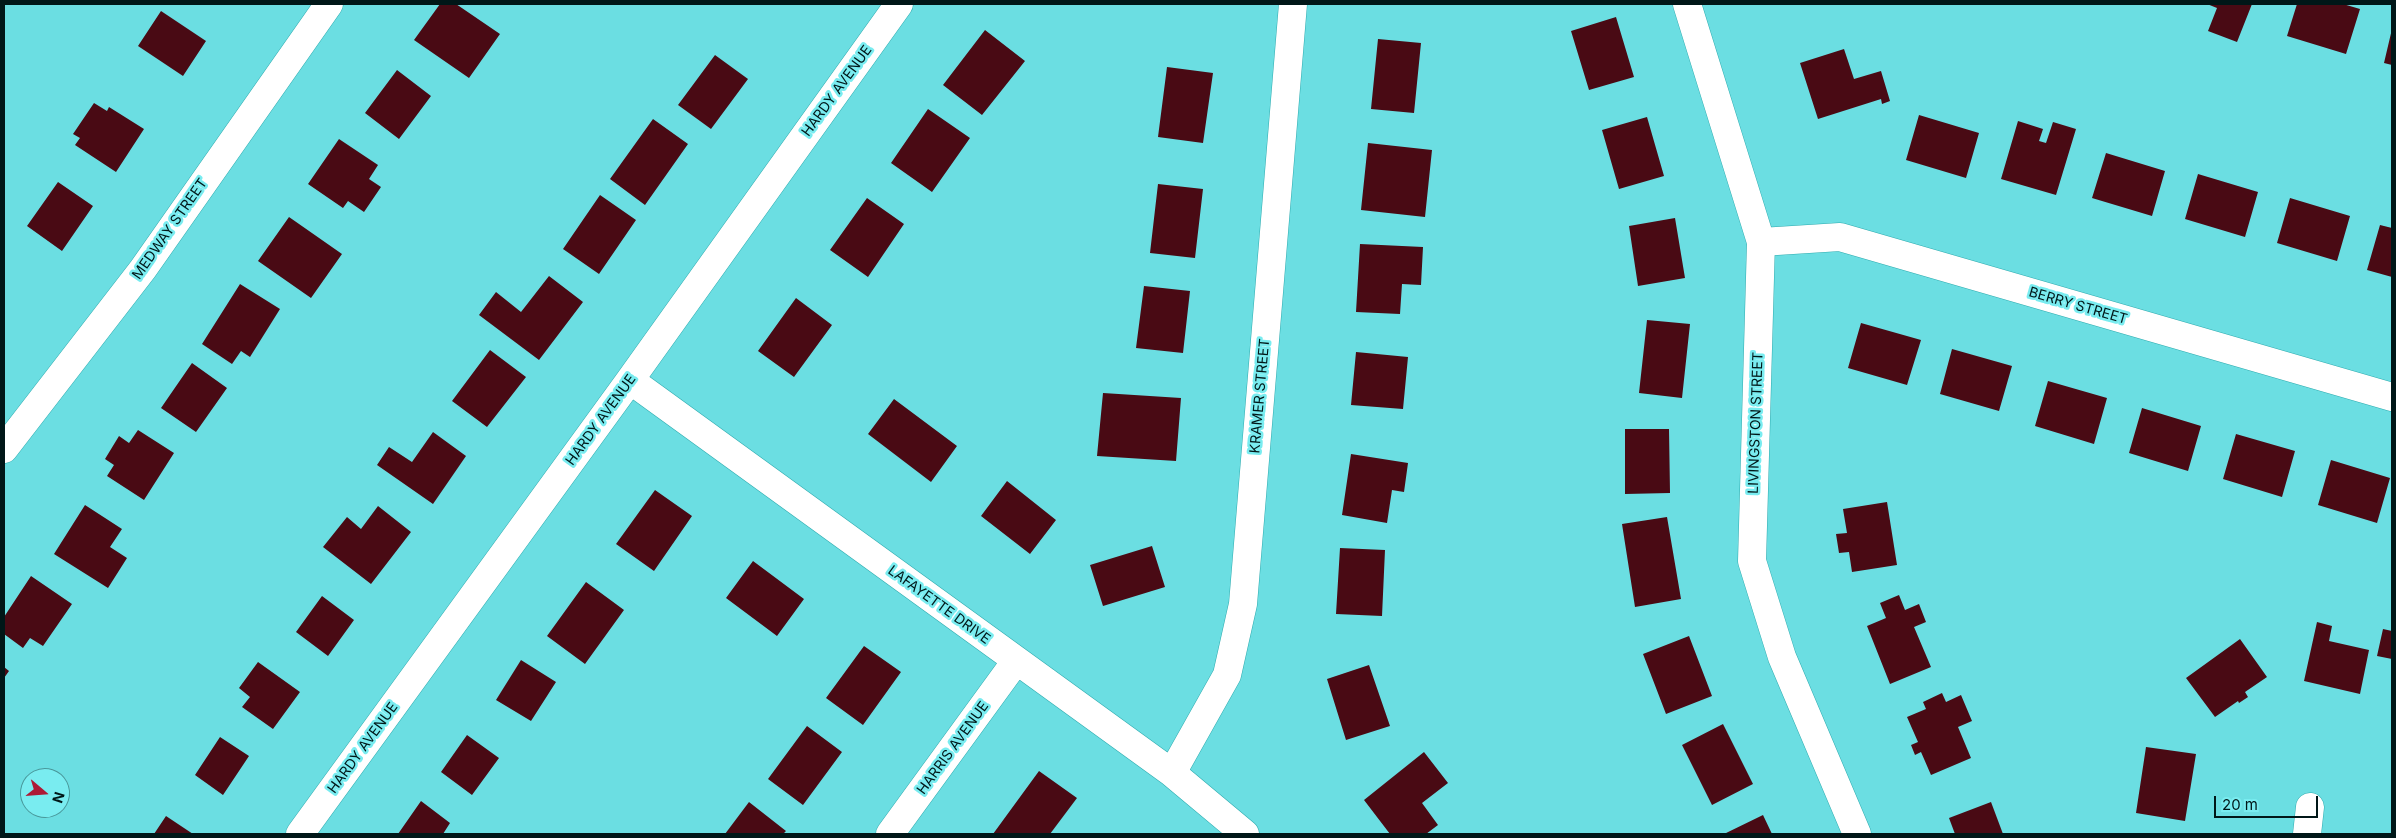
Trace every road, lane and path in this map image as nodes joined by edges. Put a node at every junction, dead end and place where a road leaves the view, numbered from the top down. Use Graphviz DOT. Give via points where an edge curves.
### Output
graph roads {
  1 [pos="899,4"];
  2 [pos="1292,4"];
  3 [pos="1687,4"];
  4 [pos="323,6"];
  5 [pos="1761,242"];
  6 [pos="630,380"];
  7 [pos="2392,398"];
  8 [pos="4,449"];
  9 [pos="1016,661"];
  10 [pos="1172,773"];
  11 [pos="2310,807"];
  12 [pos="300,834"];
  13 [pos="890,834"];
  14 [pos="1245,834"];
  15 [pos="1857,834"];
  16 [pos="2307,834"];
  1 -- 6 [label="street, HARDY AVENUE"];
  2 -- 10 [label="street, KRAMER STREET" via="1243,604 1227,676"];
  3 -- 5 [label="street, LIVINGSTON STREET"];
  4 -- 8 [label="street, MEDWAY STREET" via="143,269"];
  5 -- 7 [label="street, BERRY STREET" via="1840,237"];
  5 -- 15 [label="street, LIVINGSTON STREET" via="1752,561 1782,657"];
  6 -- 9 [label="street, LAFAYETTE DRIVE"];
  6 -- 12 [label="street, HARDY AVENUE"];
  9 -- 10 [label="street, LAFAYETTE DRIVE"];
  9 -- 13 [label="street, HARRIS AVENUE"];
  10 -- 14 [label="street, LAFAYETTE DRIVE"];
  11 -- 16 [label="street"];
}
